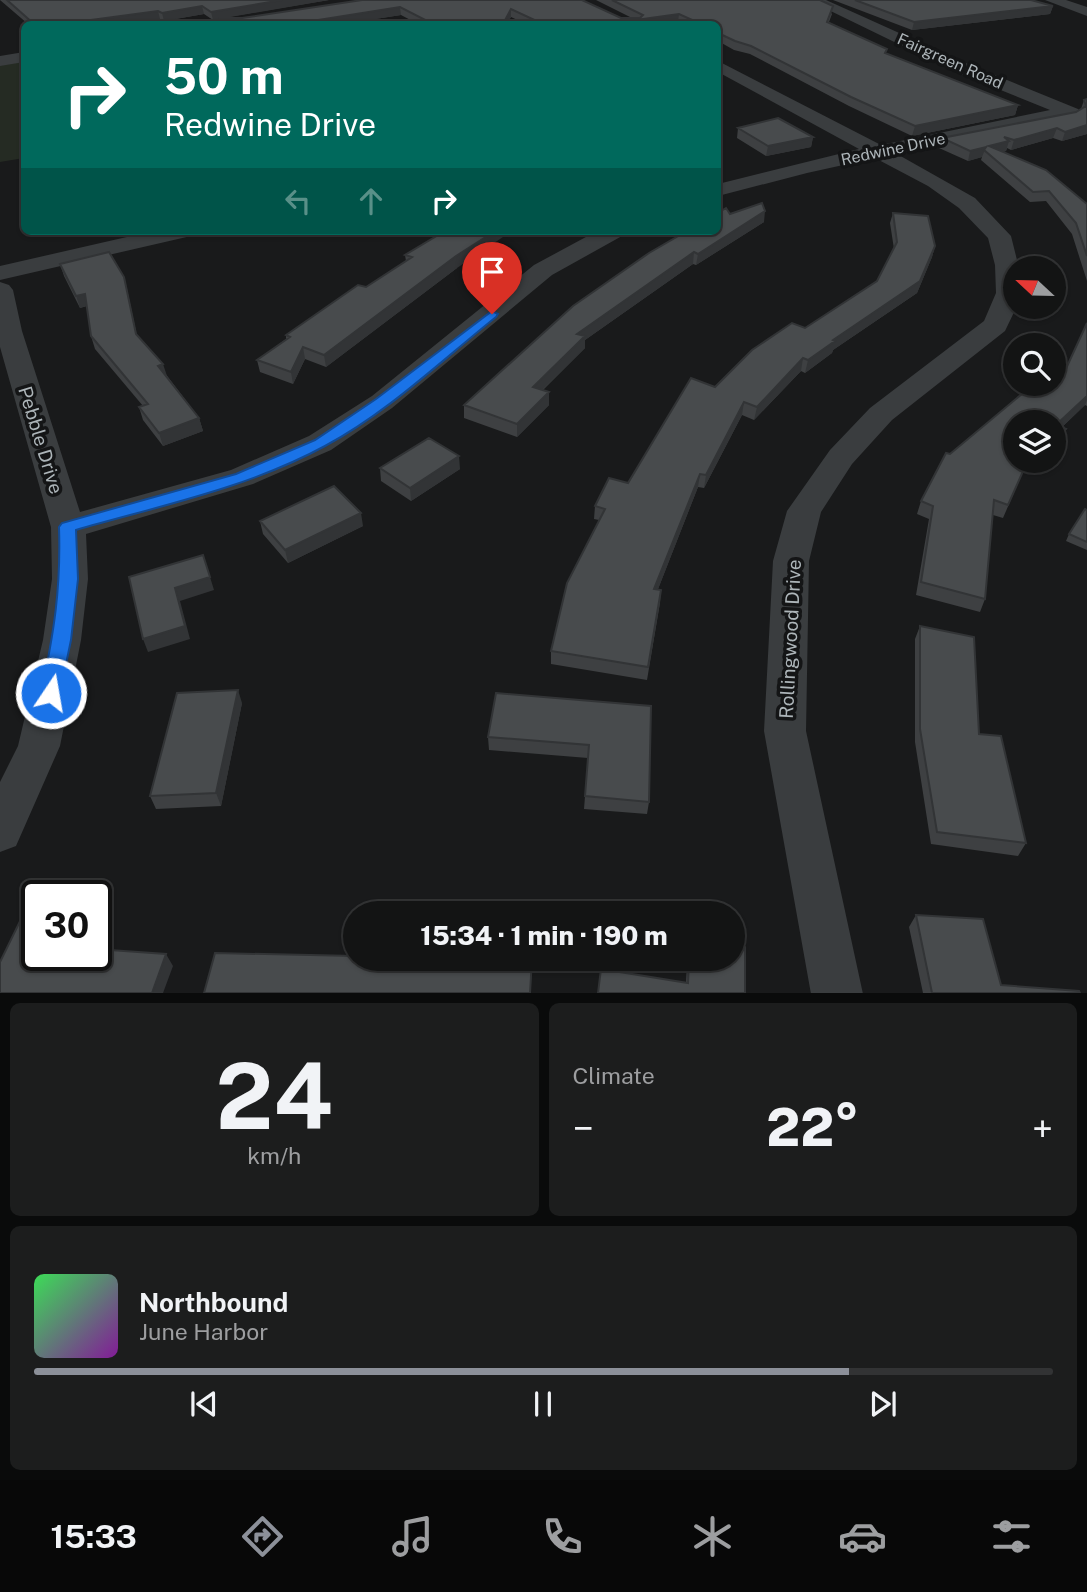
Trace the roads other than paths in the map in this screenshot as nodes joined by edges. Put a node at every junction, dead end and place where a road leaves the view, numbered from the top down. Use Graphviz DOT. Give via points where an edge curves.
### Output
graph roads {
  1 [pos="815,0"];
  2 [pos="1052,0"];
  3 [pos="1087,12"];
  4 [pos="21,58"];
  5 [pos="0,61"];
  6 [pos="721,70"];
  7 [pos="1078,115"];
  8 [pos="880,152"];
  9 [pos="721,189"];
  10 [pos="166,235"];
  11 [pos="605,235"];
  12 [pos="0,274"];
  13 [pos="0,290"];
  14 [pos="68,527"];
  15 [pos="0,831"];
  16 [pos="837,993"];
  1 -- 7 [label="street, Fairgreen Road"];
  2 -- 3 [label="street"];
  4 -- 5 [label="street"];
  6 -- 8 [label="street, Rollingwood Drive"];
  7 -- 8 [label="street, Redwine Drive"];
  8 -- 9 [label="street, Redwine Drive"];
  8 -- 16 [label="street, Rollingwood Drive" via="967,203 999,236 1009,293 996,325 881,414 841,457 804,511 791,561 785,731"];
  10 -- 12 [label="street"];
  11 -- 14 [label="street" via="543,271 382,402 320,443 242,477"];
  13 -- 14 [label="street, Pebble Drive"];
  14 -- 15 [label="street, Pebble Drive" via="70,579 62,640 39,746"];
}
